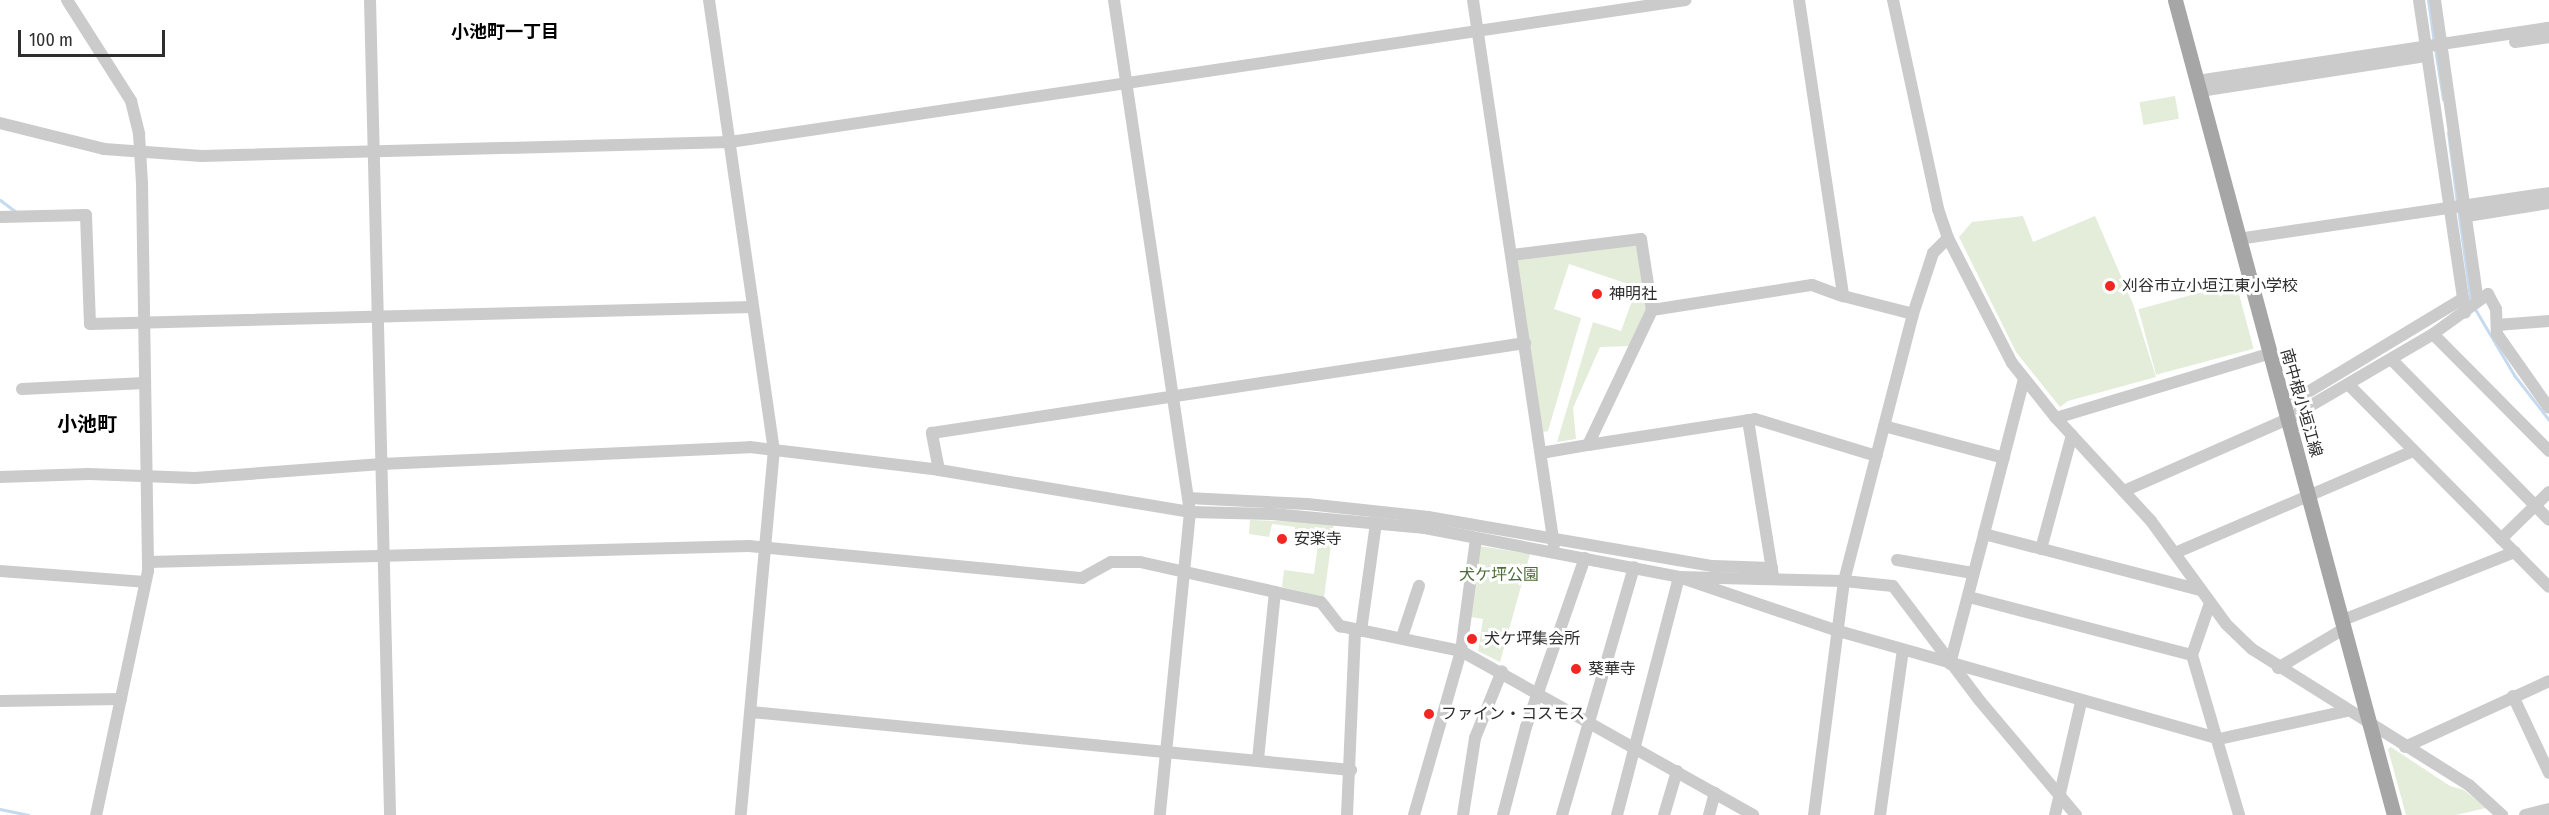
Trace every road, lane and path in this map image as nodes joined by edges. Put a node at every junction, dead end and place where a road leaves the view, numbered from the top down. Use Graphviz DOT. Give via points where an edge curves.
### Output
graph roads {
  1 [pos="67,0"];
  2 [pos="370,0"];
  3 [pos="709,0"];
  4 [pos="1114,0"];
  5 [pos="1473,0"];
  6 [pos="1686,0"];
  7 [pos="1799,0"];
  8 [pos="1893,0"];
  9 [pos="2175,0"];
  10 [pos="2419,0"];
  11 [pos="2435,0"];
  12 [pos="2549,28"];
  13 [pos="1478,32"];
  14 [pos="2549,37"];
  15 [pos="2434,49"];
  16 [pos="1126,83"];
  17 [pos="2199,86"];
  18 [pos="0,123"];
  19 [pos="730,142"];
  20 [pos="140,150"];
  21 [pos="373,151"];
  22 [pos="2549,193"];
  23 [pos="2549,203"];
  24 [pos="2460,208"];
  25 [pos="0,217"];
  26 [pos="1948,238"];
  27 [pos="2238,239"];
  28 [pos="1512,255"];
  29 [pos="1843,296"];
  30 [pos="2478,302"];
  31 [pos="753,307"];
  32 [pos="2465,307"];
  33 [pos="1652,310"];
  34 [pos="1913,314"];
  35 [pos="377,317"];
  36 [pos="144,318"];
  37 [pos="2549,321"];
  38 [pos="2497,325"];
  39 [pos="2433,334"];
  40 [pos="1525,343"];
  41 [pos="2268,354"];
  42 [pos="2391,360"];
  43 [pos="2024,379"];
  44 [pos="145,383"];
  45 [pos="2349,385"];
  46 [pos="22,389"];
  47 [pos="1174,396"];
  48 [pos="2549,408"];
  49 [pos="2284,414"];
  50 [pos="2056,418"];
  51 [pos="1748,420"];
  52 [pos="1884,426"];
  53 [pos="2072,435"];
  54 [pos="1588,445"];
  55 [pos="774,449"];
  56 [pos="2414,451"];
  57 [pos="2549,451"];
  58 [pos="1541,453"];
  59 [pos="1876,456"];
  60 [pos="2004,458"];
  61 [pos="381,464"];
  62 [pos="939,470"];
  63 [pos="0,477"];
  64 [pos="148,477"];
  65 [pos="2124,491"];
  66 [pos="2549,492"];
  67 [pos="2308,493"];
  68 [pos="1188,498"];
  69 [pos="2535,506"];
  70 [pos="1190,512"];
  71 [pos="2549,520"];
  72 [pos="1376,523"];
  73 [pos="1984,534"];
  74 [pos="1476,538"];
  75 [pos="1553,538"];
  76 [pos="2501,539"];
  77 [pos="766,547"];
  78 [pos="2041,549"];
  79 [pos="2515,552"];
  80 [pos="1555,553"];
  81 [pos="2175,553"];
  82 [pos="383,556"];
  83 [pos="1585,558"];
  84 [pos="1897,560"];
  85 [pos="148,562"];
  86 [pos="1634,567"];
  87 [pos="0,571"];
  88 [pos="1184,572"];
  89 [pos="1973,573"];
  90 [pos="1772,574"];
  91 [pos="1679,577"];
  92 [pos="1844,581"];
  93 [pos="145,582"];
  94 [pos="1419,586"];
  95 [pos="2549,587"];
  96 [pos="2200,590"];
  97 [pos="1275,592"];
  98 [pos="1969,597"];
  99 [pos="2210,603"];
  100 [pos="2344,624"];
  101 [pos="1358,630"];
  102 [pos="1835,630"];
  103 [pos="1402,637"];
  104 [pos="1903,650"];
  105 [pos="1461,651"];
  106 [pos="2192,655"];
  107 [pos="1950,664"];
  108 [pos="2278,668"];
  109 [pos="1502,671"];
  110 [pos="2549,681"];
  111 [pos="1539,691"];
  112 [pos="2512,696"];
  113 [pos="121,699"];
  114 [pos="0,701"];
  115 [pos="2081,702"];
  116 [pos="2346,711"];
  117 [pos="752,712"];
  118 [pos="1591,722"];
  119 [pos="2369,723"];
  120 [pos="2219,739"];
  121 [pos="2549,741"];
  122 [pos="2536,746"];
  123 [pos="2405,747"];
  124 [pos="1635,748"];
  125 [pos="1167,751"];
  126 [pos="1258,759"];
  127 [pos="1352,770"];
  128 [pos="1677,771"];
  129 [pos="2549,773"];
  130 [pos="1714,793"];
  131 [pos="2059,797"];
  132 [pos="2549,809"];
  133 [pos="2390,814"];
  134 [pos="96,815"];
  135 [pos="390,815"];
  136 [pos="741,815"];
  137 [pos="1160,815"];
  138 [pos="1347,815"];
  139 [pos="1414,815"];
  140 [pos="1463,815"];
  141 [pos="1503,815"];
  142 [pos="1562,815"];
  143 [pos="1617,815"];
  144 [pos="1664,815"];
  145 [pos="1709,815"];
  146 [pos="1752,815"];
  147 [pos="1814,815"];
  148 [pos="1880,815"];
  149 [pos="2055,815"];
  150 [pos="2076,815"];
  151 [pos="2239,815"];
  152 [pos="2502,815"];
  153 [pos="2525,815"];
  1 -- 20 [label="street" via="131,102"];
  2 -- 21 [label="street"];
  3 -- 19 [label="street"];
  4 -- 16 [label="street"];
  5 -- 13 [label="street"];
  6 -- 13 [label="street"];
  7 -- 29 [label="street"];
  8 -- 26 [label="street" via="1938,210"];
  9 -- 17 [label="main road, 南中根小垣江線"];
  10 -- 15 [label="street"];
  11 -- 15 [label="street"];
  12 -- 15 [label="street"];
  13 -- 16 [label="street"];
  13 -- 28 [label="street"];
  14 -- 15 [label="street"];
  15 -- 17 [label="street"];
  15 -- 24 [label="street"];
  16 -- 19 [label="street"];
  16 -- 47 [label="street"];
  17 -- 27 [label="main road, 南中根小垣江線"];
  18 -- 20 [label="street" via="104,149"];
  19 -- 21 [label="street"];
  19 -- 31 [label="street"];
  20 -- 21 [label="street" via="202,156"];
  20 -- 36 [label="street"];
  21 -- 35 [label="street"];
  22 -- 24 [label="street"];
  23 -- 24 [label="street"];
  24 -- 27 [label="street"];
  24 -- 30 [label="street"];
  24 -- 32 [label="street"];
  25 -- 36 [label="street" via="86,215 90,324"];
  26 -- 34 [label="street" via="1933,253"];
  26 -- 43 [label="street" via="1991,327"];
  27 -- 41 [label="main road, 南中根小垣江線"];
  28 -- 33 [label="street" via="1641,239"];
  28 -- 40 [label="street"];
  29 -- 33 [label="street" via="1812,285"];
  29 -- 34 [label="street"];
  30 -- 32 [label="street"];
  30 -- 38 [label="street" via="2488,294 2496,309"];
  31 -- 35 [label="street"];
  31 -- 55 [label="street"];
  32 -- 39 [label="street"];
  32 -- 49 [label="street"];
  33 -- 54 [label="street"];
  34 -- 52 [label="street"];
  35 -- 36 [label="street"];
  35 -- 61 [label="street"];
  36 -- 44 [label="street"];
  37 -- 38 [label="street"];
  38 -- 48 [label="street" via="2497,334"];
  39 -- 42 [label="street"];
  39 -- 57 [label="street"];
  40 -- 47 [label="street"];
  40 -- 58 [label="street"];
  41 -- 49 [label="main road, 南中根小垣江線"];
  41 -- 50 [label="street"];
  42 -- 45 [label="street"];
  42 -- 69 [label="street"];
  43 -- 50 [label="street"];
  43 -- 60 [label="street"];
  44 -- 46 [label="street"];
  44 -- 64 [label="street"];
  45 -- 49 [label="street"];
  45 -- 56 [label="street"];
  47 -- 62 [label="street" via="932,433"];
  47 -- 68 [label="street"];
  49 -- 65 [label="street"];
  49 -- 67 [label="main road, 南中根小垣江線"];
  50 -- 53 [label="street"];
  51 -- 54 [label="street"];
  51 -- 59 [label="street"];
  51 -- 90 [label="street"];
  52 -- 59 [label="street"];
  52 -- 60 [label="street"];
  53 -- 65 [label="street"];
  53 -- 78 [label="street"];
  54 -- 58 [label="street"];
  55 -- 61 [label="street"];
  55 -- 62 [label="street"];
  55 -- 77 [label="street"];
  56 -- 67 [label="street"];
  56 -- 76 [label="street"];
  58 -- 75 [label="street"];
  59 -- 92 [label="street"];
  60 -- 73 [label="street"];
  61 -- 64 [label="street" via="195,478"];
  61 -- 82 [label="street"];
  62 -- 70 [label="street"];
  63 -- 64 [label="street"];
  64 -- 85 [label="street"];
  65 -- 81 [label="street"];
  66 -- 69 [label="street"];
  67 -- 81 [label="street"];
  67 -- 100 [label="main road, 南中根小垣江線"];
  68 -- 70 [label="street"];
  68 -- 75 [label="street" via="1365,510"];
  69 -- 71 [label="street"];
  69 -- 76 [label="street"];
  70 -- 72 [label="street"];
  70 -- 88 [label="street"];
  72 -- 74 [label="street"];
  72 -- 101 [label="street"];
  73 -- 78 [label="street"];
  73 -- 89 [label="street"];
  74 -- 80 [label="street"];
  74 -- 105 [label="street"];
  75 -- 80 [label="street"];
  75 -- 90 [label="street"];
  76 -- 79 [label="street"];
  77 -- 82 [label="street"];
  77 -- 88 [label="street" via="1082,578 1111,562 1140,562"];
  77 -- 117 [label="street"];
  78 -- 96 [label="street"];
  79 -- 95 [label="street"];
  79 -- 100 [label="street"];
  80 -- 83 [label="street"];
  81 -- 96 [label="street"];
  82 -- 85 [label="street"];
  82 -- 135 [label="street"];
  83 -- 86 [label="street"];
  83 -- 111 [label="street"];
  84 -- 89 [label="street"];
  85 -- 93 [label="street"];
  86 -- 91 [label="street"];
  86 -- 118 [label="street"];
  87 -- 93 [label="street"];
  88 -- 97 [label="street"];
  88 -- 125 [label="street"];
  89 -- 98 [label="street"];
  90 -- 91 [label="street"];
  90 -- 92 [label="street"];
  91 -- 102 [label="street"];
  91 -- 124 [label="street"];
  92 -- 102 [label="street"];
  92 -- 107 [label="street" via="1893,586"];
  93 -- 113 [label="street"];
  94 -- 103 [label="street"];
  96 -- 99 [label="street"];
  97 -- 101 [label="street" via="1321,602 1340,626"];
  97 -- 126 [label="street"];
  98 -- 106 [label="street"];
  98 -- 107 [label="street"];
  99 -- 106 [label="street"];
  99 -- 108 [label="street" via="2252,649"];
  100 -- 108 [label="street"];
  100 -- 119 [label="main road, 南中根小垣江線"];
  101 -- 103 [label="street"];
  101 -- 127 [label="street"];
  102 -- 104 [label="street"];
  102 -- 147 [label="street"];
  103 -- 105 [label="street"];
  104 -- 107 [label="street"];
  104 -- 148 [label="street"];
  105 -- 109 [label="street"];
  105 -- 139 [label="street"];
  106 -- 120 [label="street"];
  107 -- 115 [label="street"];
  107 -- 131 [label="street"];
  108 -- 116 [label="street"];
  109 -- 111 [label="street"];
  109 -- 140 [label="street" via="1474,738"];
  110 -- 112 [label="street"];
  111 -- 118 [label="street"];
  111 -- 141 [label="street"];
  112 -- 122 [label="street"];
  112 -- 123 [label="street"];
  113 -- 114 [label="street"];
  113 -- 134 [label="street"];
  115 -- 120 [label="street"];
  115 -- 131 [label="street"];
  116 -- 119 [label="street"];
  116 -- 120 [label="street"];
  117 -- 125 [label="street"];
  117 -- 136 [label="street"];
  118 -- 124 [label="street"];
  118 -- 142 [label="street"];
  119 -- 123 [label="street"];
  119 -- 133 [label="main road, 南中根小垣江線"];
  120 -- 151 [label="street"];
  121 -- 122 [label="street"];
  122 -- 129 [label="street"];
  123 -- 152 [label="street" via="2469,785"];
  124 -- 128 [label="street"];
  124 -- 143 [label="street"];
  125 -- 126 [label="street"];
  125 -- 137 [label="street"];
  126 -- 127 [label="street"];
  127 -- 138 [label="street"];
  128 -- 130 [label="street"];
  128 -- 144 [label="street"];
  130 -- 145 [label="street"];
  130 -- 146 [label="street"];
  131 -- 149 [label="street"];
  131 -- 150 [label="street"];
  132 -- 153 [label="street"];
}
